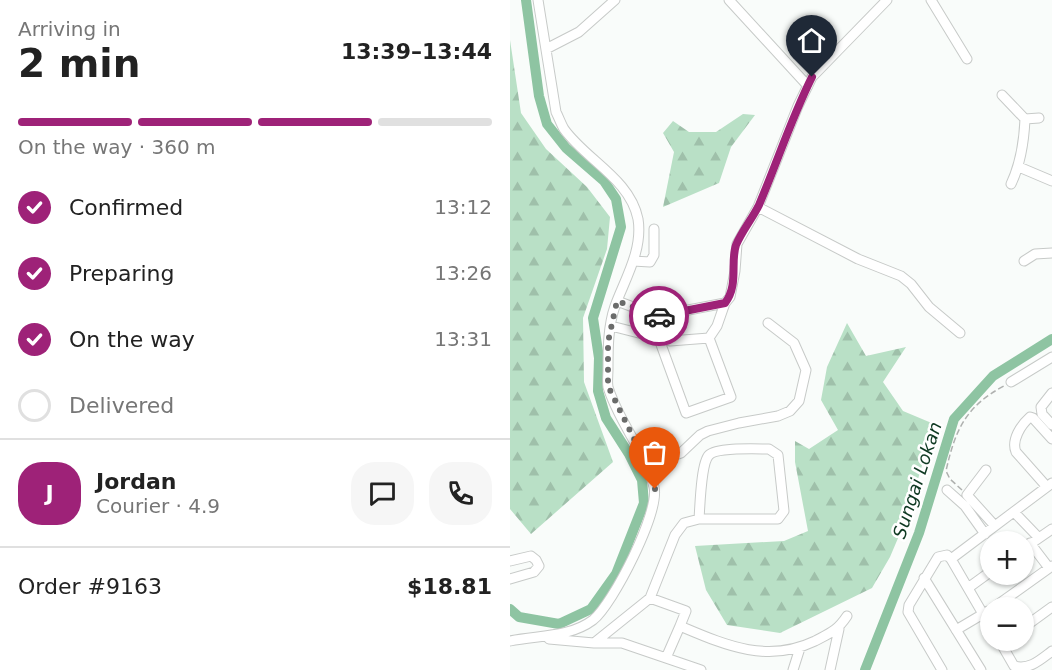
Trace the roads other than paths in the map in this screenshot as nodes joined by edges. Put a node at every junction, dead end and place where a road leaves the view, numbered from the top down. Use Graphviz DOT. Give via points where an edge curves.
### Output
graph roads {
  1 [pos="538,0"];
  2 [pos="615,0"];
  3 [pos="729,0"];
  4 [pos="887,0"];
  5 [pos="931,0"];
  6 [pos="546,49"];
  7 [pos="968,59"];
  8 [pos="808,86"];
  9 [pos="1002,95"];
  10 [pos="1039,118"];
  11 [pos="1025,119"];
  12 [pos="1018,167"];
  13 [pos="1052,181"];
  14 [pos="1011,184"];
  15 [pos="758,207"];
  16 [pos="654,229"];
  17 [pos="1052,253"];
  18 [pos="633,261"];
  19 [pos="1024,261"];
  20 [pos="617,301"];
  21 [pos="725,303"];
  22 [pos="768,323"];
  23 [pos="611,326"];
  24 [pos="960,333"];
  25 [pos="709,338"];
  26 [pos="659,339"];
  27 [pos="1052,357"];
  28 [pos="1011,382"];
  29 [pos="1052,393"];
  30 [pos="1052,425"];
  31 [pos="1052,439"];
  32 [pos="646,465"];
  33 [pos="986,470"];
  34 [pos="1050,485"];
  35 [pos="947,490"];
  36 [pos="1014,512"];
  37 [pos="699,519"];
  38 [pos="995,526"];
  39 [pos="1052,529"];
  40 [pos="983,531"];
  41 [pos="989,531"];
  42 [pos="1024,531"];
  43 [pos="980,537"];
  44 [pos="1034,542"];
  45 [pos="1034,548"];
  46 [pos="947,557"];
  47 [pos="510,561"];
  48 [pos="1050,567"];
  49 [pos="924,578"];
  50 [pos="510,579"];
  51 [pos="980,579"];
  52 [pos="968,588"];
  53 [pos="1007,597"];
  54 [pos="650,598"];
  55 [pos="980,601"];
  56 [pos="1052,607"];
  57 [pos="980,615"];
  58 [pos="847,616"];
  59 [pos="1034,620"];
  60 [pos="680,626"];
  61 [pos="838,629"];
  62 [pos="956,630"];
  63 [pos="540,638"];
  64 [pos="510,641"];
  65 [pos="594,643"];
  66 [pos="800,648"];
  67 [pos="1007,651"];
  68 [pos="1052,651"];
  69 [pos="666,658"];
  70 [pos="701,670"];
  71 [pos="793,670"];
  72 [pos="830,670"];
  73 [pos="942,670"];
  74 [pos="981,670"];
  1 -- 6 [label="street"];
  2 -- 6 [label="street" via="579,32"];
  3 -- 8 [label="street"];
  4 -- 8 [label="street" via="812,77"];
  5 -- 7 [label="street"];
  6 -- 18 [label="street" via="556,112 563,128 613,176 628,195 638,219"];
  8 -- 15 [label="street"];
  9 -- 11 [label="street"];
  10 -- 11 [label="street"];
  11 -- 12 [label="street"];
  12 -- 13 [label="street"];
  12 -- 14 [label="street"];
  15 -- 21 [label="street" via="737,244 730,297"];
  15 -- 24 [label="street" via="858,259 901,276"];
  16 -- 18 [label="street" via="654,255 650,262"];
  17 -- 19 [label="street" via="1035,254"];
  18 -- 20 [label="street"];
  20 -- 21 [label="street" via="657,316"];
  20 -- 23 [label="street"];
  21 -- 25 [label="street"];
  22 -- 32 [label="street" via="794,343 806,370 799,401 778,416 708,431 681,453"];
  23 -- 26 [label="street"];
  23 -- 32 [label="street" via="608,386"];
  25 -- 26 [label="street"];
  25 -- 26 [label="street" via="731,397 686,413"];
  27 -- 28 [label="street"];
  29 -- 30 [label="street" via="1041,407"];
  31 -- 34 [label="street" via="1030,417 1014,447"];
  32 -- 63 [label="street" via="655,489 653,511 608,604 592,620 572,631"];
  33 -- 38 [label="street" via="967,495"];
  34 -- 36 [label="street"];
  35 -- 40 [label="street" via="965,506"];
  36 -- 38 [label="street"];
  36 -- 42 [label="street"];
  37 -- 37 [label="street" via="709,455 717,451 770,449 778,455 784,511 778,519"];
  37 -- 54 [label="street" via="684,523 675,536"];
  38 -- 41 [label="street"];
  39 -- 44 [label="street"];
  43 -- 46 [label="street"];
  45 -- 48 [label="street"];
  46 -- 49 [label="street" via="938,557"];
  46 -- 52 [label="street"];
  47 -- 50 [label="street" via="531,556 539,566 528,575"];
  48 -- 53 [label="street"];
  49 -- 62 [label="street"];
  49 -- 73 [label="street" via="908,612"];
  51 -- 52 [label="street"];
  52 -- 55 [label="street"];
  54 -- 60 [label="street" via="686,611"];
  54 -- 65 [label="street"];
  56 -- 59 [label="street"];
  57 -- 62 [label="street"];
  58 -- 61 [label="street"];
  60 -- 66 [label="street" via="726,646 761,652"];
  60 -- 69 [label="street"];
  61 -- 66 [label="street"];
  61 -- 72 [label="street"];
  62 -- 74 [label="street"];
  63 -- 64 [label="street"];
  63 -- 65 [label="street"];
  65 -- 69 [label="street" via="622,643"];
  66 -- 71 [label="street"];
  67 -- 68 [label="street" via="1014,666 1025,668"];
  69 -- 70 [label="street"];
}
